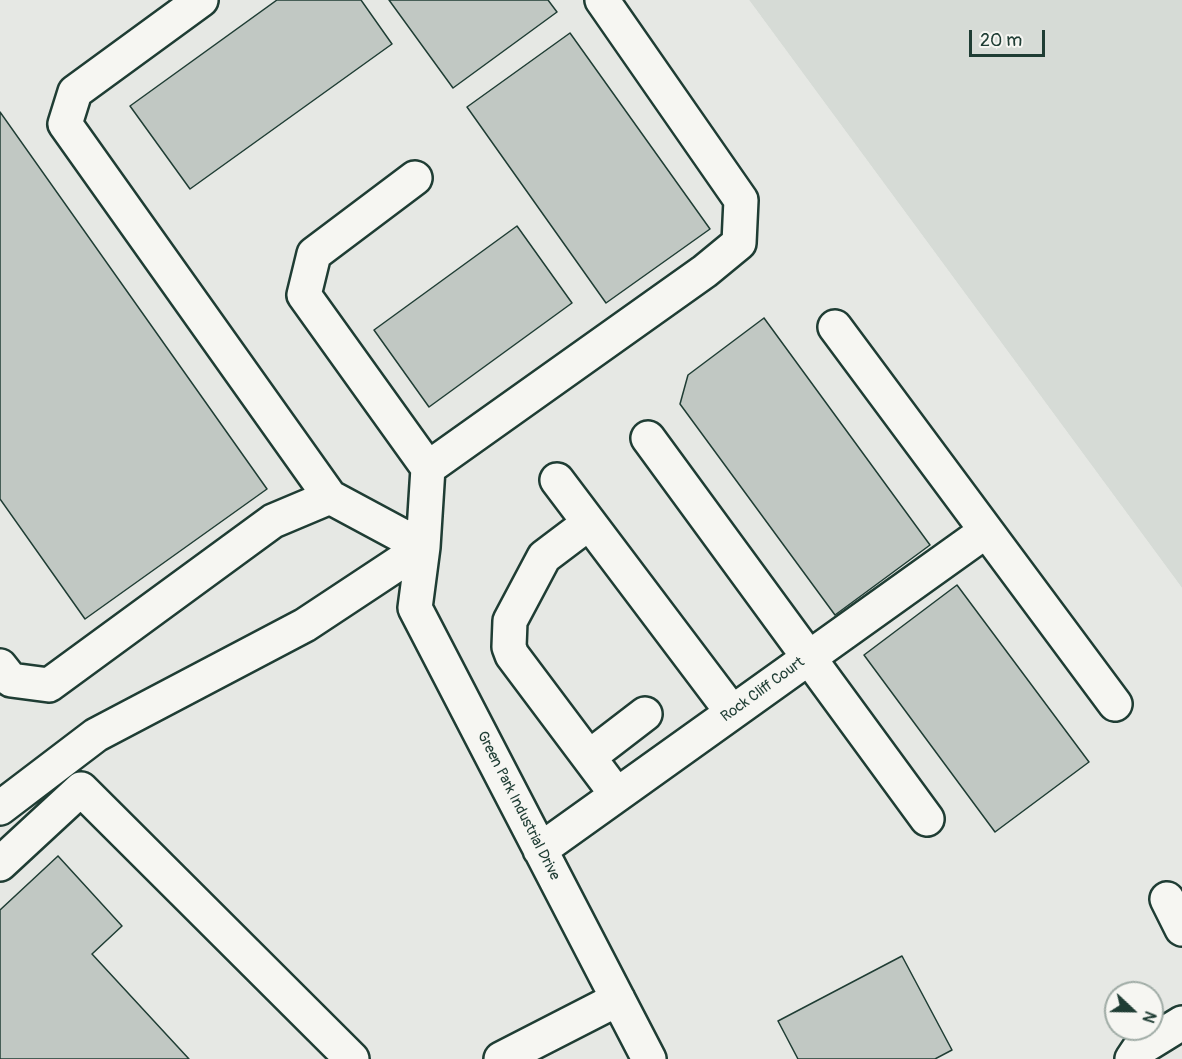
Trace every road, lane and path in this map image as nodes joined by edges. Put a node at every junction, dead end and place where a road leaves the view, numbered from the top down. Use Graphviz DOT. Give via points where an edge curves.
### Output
graph roads {
  1 [pos="201,0"];
  2 [pos="602,0"];
  3 [pos="415,178"];
  4 [pos="835,327"];
  5 [pos="648,438"];
  6 [pos="428,468"];
  7 [pos="557,480"];
  8 [pos="330,497"];
  9 [pos="589,523"];
  10 [pos="986,531"];
  11 [pos="423,547"];
  12 [pos="808,659"];
  13 [pos="0,666"];
  14 [pos="1115,704"];
  15 [pos="732,712"];
  16 [pos="645,714"];
  17 [pos="589,757"];
  18 [pos="616,795"];
  19 [pos="0,808"];
  20 [pos="927,819"];
  21 [pos="540,850"];
  22 [pos="0,864"];
  23 [pos="1167,899"];
  24 [pos="1182,929"];
  25 [pos="618,999"];
  26 [pos="1182,1023"];
  27 [pos="352,1059"];
  28 [pos="501,1059"];
  29 [pos="650,1059"];
  30 [pos="1132,1059"];
  1 -- 8 [label="street" via="75,92 65,124"];
  2 -- 6 [label="street" via="741,200 739,243"];
  3 -- 6 [label="street" via="314,254 304,296"];
  4 -- 10 [label="street"];
  5 -- 12 [label="street"];
  6 -- 11 [label="street, Green Park Industrial Drive"];
  7 -- 9 [label="street"];
  8 -- 11 [label="street"];
  8 -- 13 [label="street" via="273,521 49,686 11,681"];
  9 -- 15 [label="street"];
  9 -- 17 [label="street" via="544,557 510,621 508,634 512,655"];
  10 -- 12 [label="street, Rock Cliff Court"];
  10 -- 14 [label="street"];
  11 -- 19 [label="street" via="305,625 96,735"];
  11 -- 21 [label="street, Green Park Industrial Drive" via="415,608"];
  12 -- 15 [label="street, Rock Cliff Court"];
  12 -- 20 [label="street"];
  15 -- 18 [label="street, Rock Cliff Court"];
  16 -- 17 [label="street"];
  17 -- 18 [label="street"];
  18 -- 21 [label="street, Rock Cliff Court"];
  21 -- 25 [label="street, Green Park Industrial Drive"];
  22 -- 27 [label="street" via="81,789"];
  23 -- 24 [label="street"];
  25 -- 28 [label="street"];
  25 -- 29 [label="street, Green Park Industrial Drive"];
  26 -- 30 [label="street" via="1138,1050"];
}
